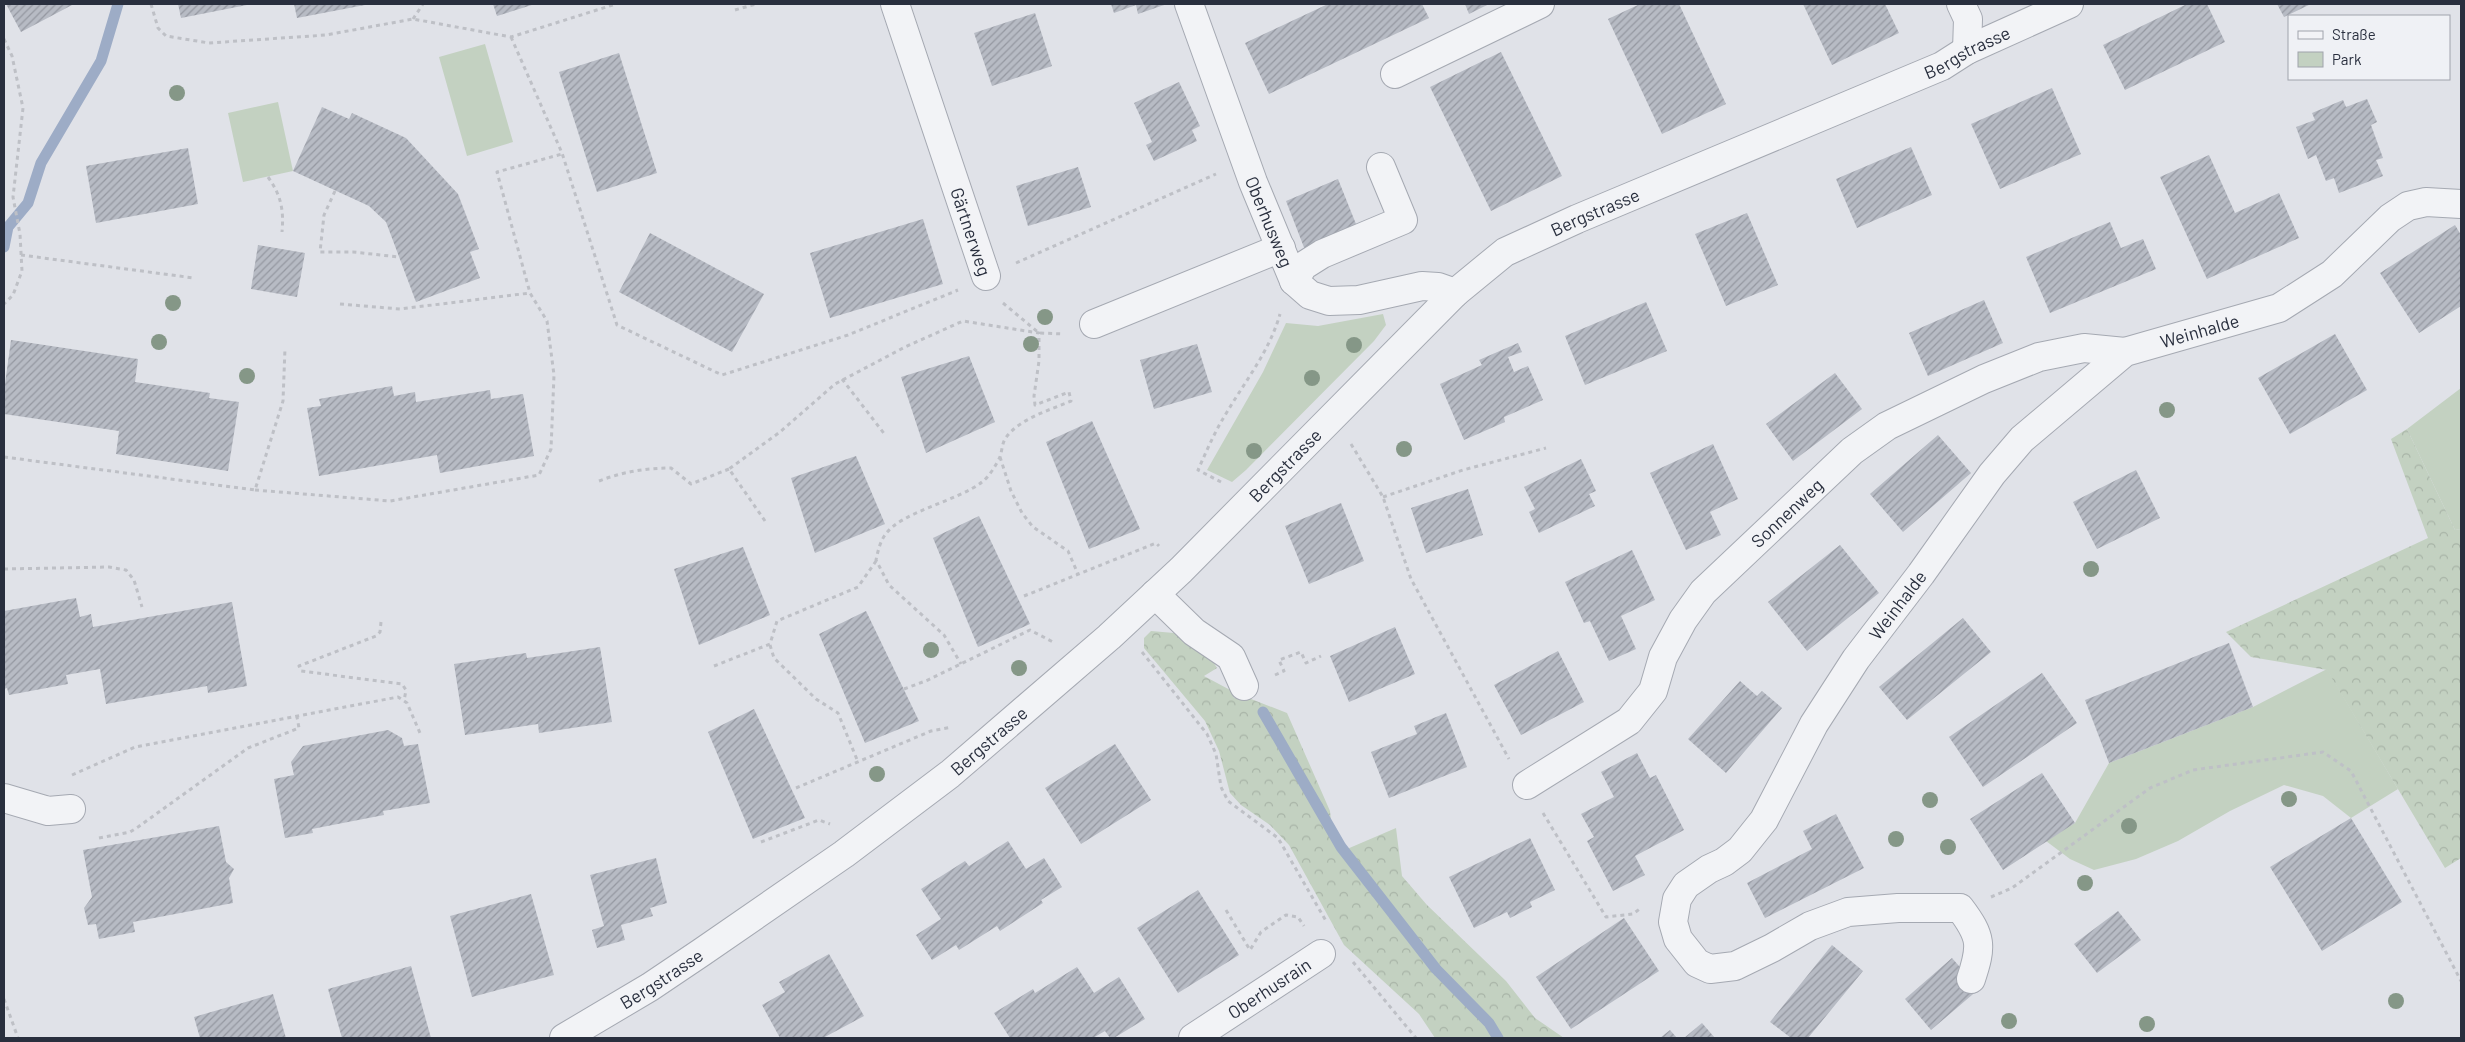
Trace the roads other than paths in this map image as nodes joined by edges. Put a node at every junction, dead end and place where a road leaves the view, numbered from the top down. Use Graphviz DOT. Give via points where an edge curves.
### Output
graph roads {
  1 [pos="895,4"];
  2 [pos="1189,4"];
  3 [pos="1540,4"];
  4 [pos="1961,4"];
  5 [pos="2070,4"];
  6 [pos="1967,50"];
  7 [pos="1395,74"];
  8 [pos="1381,167"];
  9 [pos="2461,204"];
  10 [pos="1281,248"];
  11 [pos="986,276"];
  12 [pos="1294,281"];
  13 [pos="1455,294"];
  14 [pos="1094,324"];
  15 [pos="2125,352"];
  16 [pos="1155,594"];
  17 [pos="1244,686"];
  18 [pos="1527,785"];
  19 [pos="4,798"];
  20 [pos="71,809"];
  21 [pos="1321,954"];
  22 [pos="1971,979"];
  23 [pos="564,1038"];
  24 [pos="1193,1038"];
  1 -- 11 [label="street, Gärtnerweg"];
  2 -- 10 [label="street, Oberhusweg"];
  3 -- 7 [label="street"];
  4 -- 6 [label="street" via="1968,19"];
  5 -- 6 [label="street, Bergstrasse"];
  6 -- 13 [label="street, Bergstrasse" via="1942,66 1576,218 1505,252"];
  8 -- 12 [label="street" via="1403,220 1322,254 1303,266"];
  9 -- 15 [label="street, Weinhalde" via="2426,202 2408,206 2390,218 2332,274 2279,308"];
  10 -- 12 [label="street, Oberhusweg"];
  10 -- 14 [label="street"];
  12 -- 13 [label="street, Oberhusweg" via="1310,295 1329,301 1358,300 1422,286 1438,287"];
  13 -- 16 [label="street, Bergstrasse"];
  15 -- 18 [label="street, Sonnenweg" via="2084,348 2039,357 1984,379 1888,426 1852,451 1703,592 1683,620 1664,657 1653,691 1629,721"];
  15 -- 22 [label="street, Weinhalde" via="2022,439 1992,474 1856,659 1814,724 1764,820 1740,850 1686,885 1677,899 1674,922 1678,939 1697,963 1710,969 1734,966 1810,926 1848,912 1960,908 1976,930 1978,957"];
  16 -- 17 [label="street" via="1194,632 1231,657"];
  16 -- 23 [label="street, Bergstrasse" via="941,781 853,847 650,987"];
  19 -- 20 [label="street" via="48,811"];
  21 -- 24 [label="street, Oberhusrain"];
}
